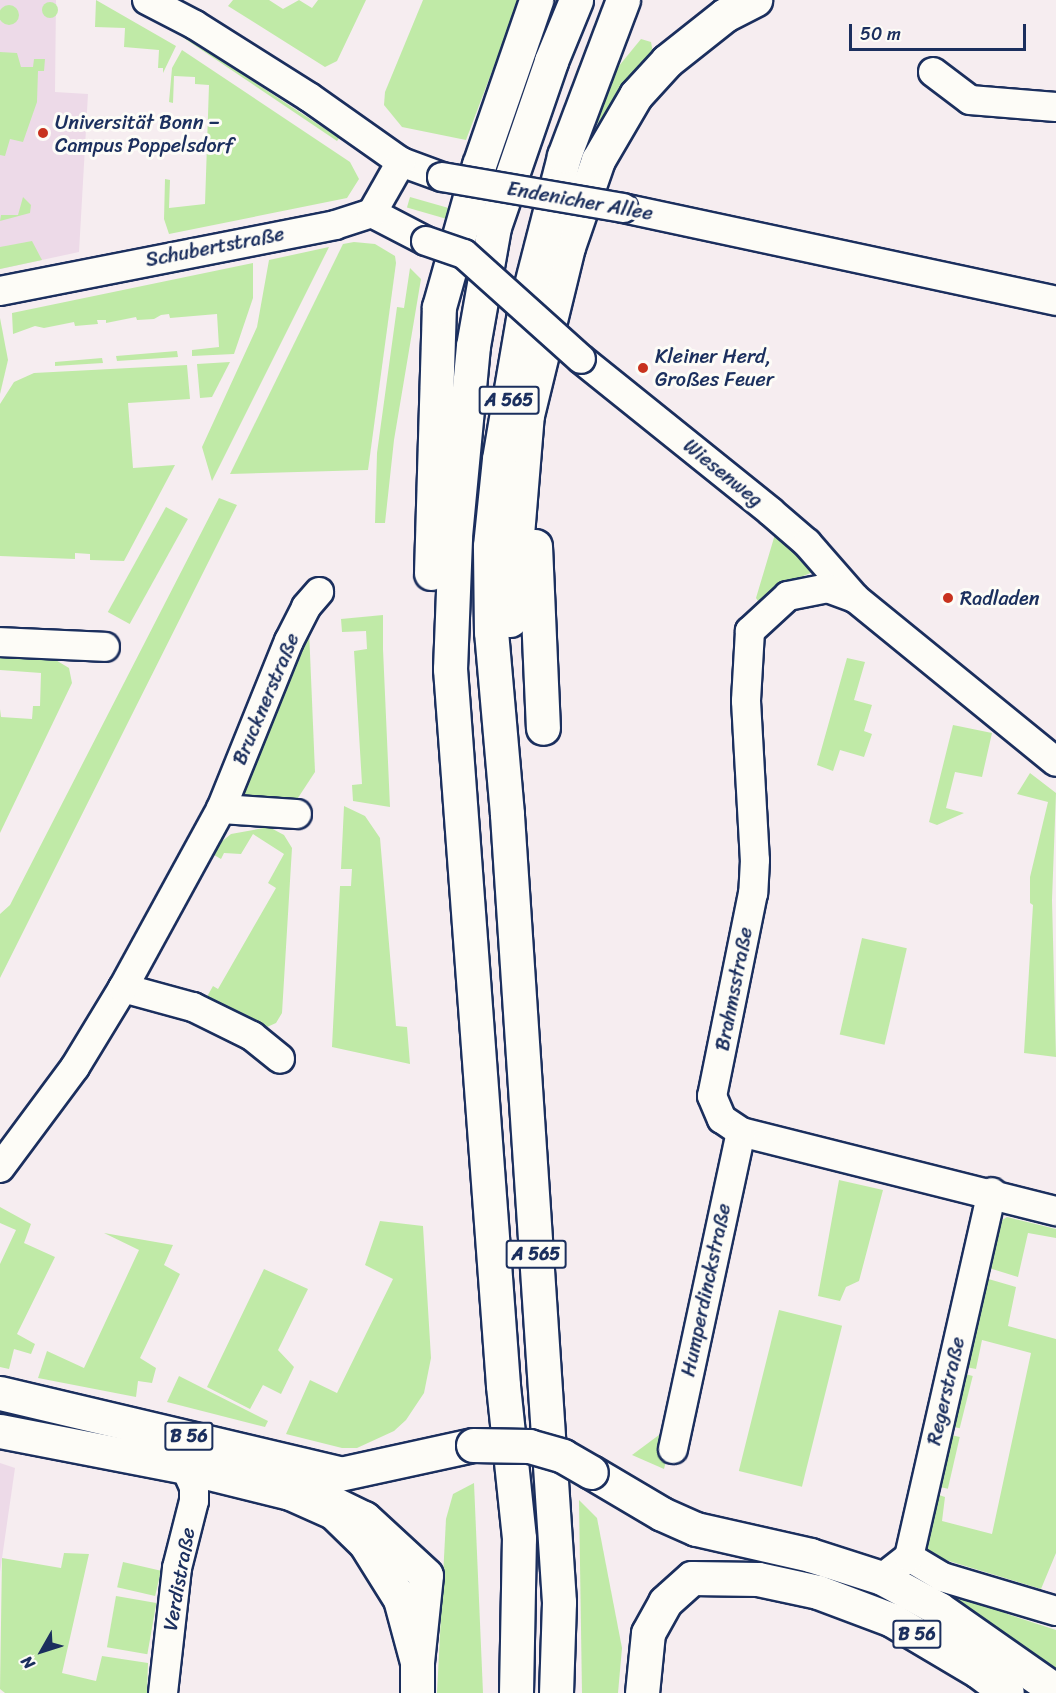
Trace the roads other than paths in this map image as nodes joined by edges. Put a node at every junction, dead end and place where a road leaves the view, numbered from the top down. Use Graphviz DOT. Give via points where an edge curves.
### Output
graph roads {
  1 [pos="147,0"];
  2 [pos="536,0"];
  3 [pos="576,0"];
  4 [pos="623,0"];
  5 [pos="755,0"];
  6 [pos="933,72"];
  7 [pos="1056,108"];
  8 [pos="401,162"];
  9 [pos="372,213"];
  10 [pos="568,247"];
  11 [pos="0,291"];
  12 [pos="1056,301"];
  13 [pos="319,592"];
  14 [pos="855,598"];
  15 [pos="0,642"];
  16 [pos="105,647"];
  17 [pos="450,669"];
  18 [pos="543,728"];
  19 [pos="1056,762"];
  20 [pos="221,809"];
  21 [pos="297,814"];
  22 [pos="507,814"];
  23 [pos="123,988"];
  24 [pos="280,1059"];
  25 [pos="741,1132"];
  26 [pos="0,1168"];
  27 [pos="992,1192"];
  28 [pos="1056,1211"];
  29 [pos="0,1393"];
  30 [pos="0,1431"];
  31 [pos="673,1449"];
  32 [pos="185,1467"];
  33 [pos="338,1473"];
  34 [pos="281,1489"];
  35 [pos="754,1542"];
  36 [pos="909,1557"];
  37 [pos="882,1578"];
  38 [pos="818,1592"];
  39 [pos="1056,1611"];
  40 [pos="417,1677"];
  41 [pos="1056,1691"];
  42 [pos="163,1693"];
  43 [pos="516,1693"];
  44 [pos="556,1693"];
  45 [pos="642,1693"];
  46 [pos="1007,1693"];
  1 -- 8 [label="street, Endenicher Allee" via="195,25 309,97"];
  2 -- 17 [label="main road" via="479,165 439,307 431,580 432,603"];
  3 -- 17 [label="main road, A 565" via="550,61 494,227 472,358 455,536"];
  4 -- 22 [label="main road, A 565" via="564,156 524,312 499,459 490,546 491,632"];
  5 -- 10 [label="main road" via="725,15 667,62 636,95 598,160"];
  6 -- 7 [label="street" via="970,100"];
  8 -- 9 [label="street"];
  8 -- 12 [label="street, Endenicher Allee, bridge" via="442,177 623,208"];
  9 -- 11 [label="street, Schubertstraße" via="334,225"];
  9 -- 14 [label="street, Wiesenweg, bridge" via="426,241 464,254 581,359 807,543"];
  10 -- 18 [label="main road" via="540,443 534,574"];
  10 -- 22 [label="main road" via="527,415 510,616"];
  13 -- 20 [label="street, Brucknerstraße" via="306,607 289,641"];
  14 -- 19 [label="street, Wiesenweg"];
  14 -- 25 [label="street, Brahmsstraße" via="828,588 788,596 750,631 746,701 754,882 712,1096 722,1119"];
  15 -- 16 [label="street"];
  17 -- 43 [label="main road, A 565" via="503,1385 519,1538"];
  20 -- 21 [label="street"];
  20 -- 23 [label="street, Brucknerstraße"];
  22 -- 44 [label="main road, A 565" via="559,1602"];
  23 -- 24 [label="street" via="193,1007 252,1036"];
  23 -- 26 [label="street, Brucknerstraße" via="75,1066"];
  25 -- 27 [label="street, Brahmsstraße"];
  25 -- 31 [label="street, Humperdinckstraße"];
  27 -- 28 [label="street, Brahmsstraße"];
  27 -- 36 [label="street, Regerstraße"];
  29 -- 33 [label="main road, B 56"];
  30 -- 32 [label="main road, B 56"];
  32 -- 34 [label="main road, B 56"];
  32 -- 42 [label="street, Verdistraße" via="194,1487 194,1501 177,1568"];
  33 -- 34 [label="main road, B 56"];
  33 -- 35 [label="main road, B 56, bridge" via="363,1471 473,1445 529,1446 563,1456 662,1514 696,1528"];
  34 -- 40 [label="main road" via="333,1512 365,1543 400,1599"];
  34 -- 40 [label="main road, B 56" via="335,1504 364,1518 426,1575"];
  35 -- 37 [label="main road, B 56"];
  35 -- 38 [label="main road, B 56"];
  36 -- 37 [label="street"];
  36 -- 39 [label="street" via="942,1577"];
  37 -- 41 [label="main road, B 56" via="939,1609"];
  38 -- 45 [label="main road, B 56" via="758,1579 692,1578 665,1602 648,1633"];
  38 -- 46 [label="main road, B 56" via="892,1620 978,1671"];
}
